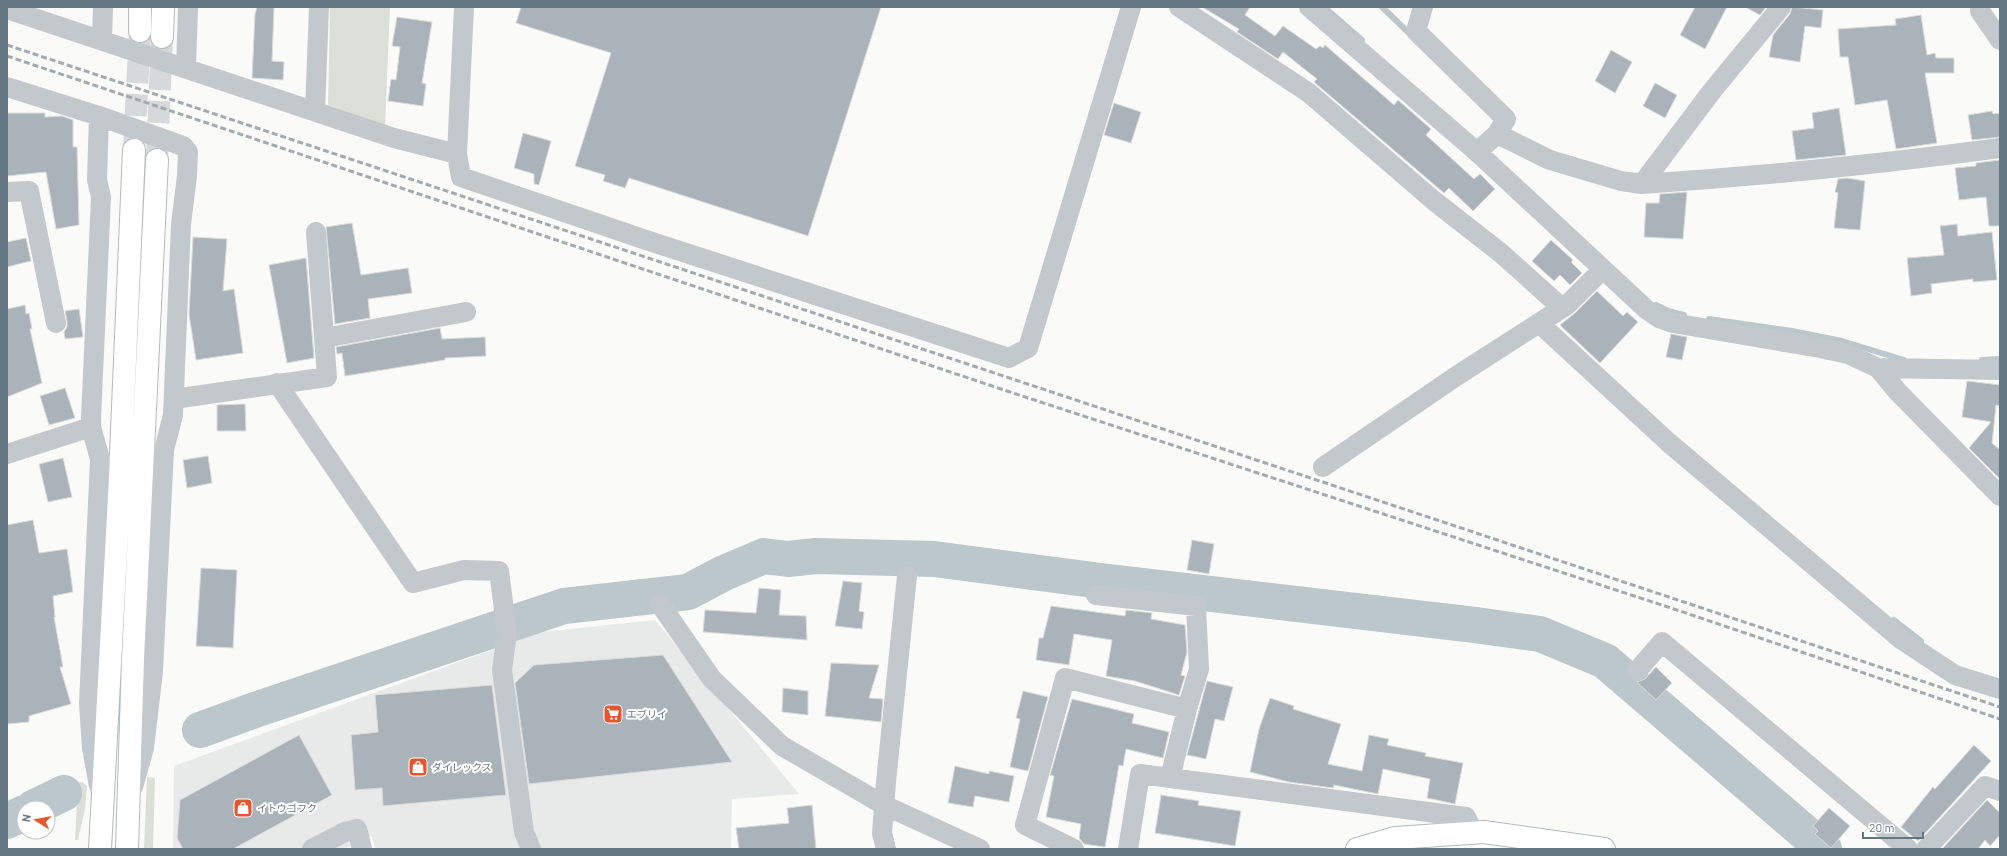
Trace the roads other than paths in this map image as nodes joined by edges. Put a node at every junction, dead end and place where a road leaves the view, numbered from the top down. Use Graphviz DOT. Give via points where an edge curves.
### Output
graph roads {
  1 [pos="103,7"];
  2 [pos="140,7"];
  3 [pos="163,7"];
  4 [pos="188,7"];
  5 [pos="319,7"];
  6 [pos="464,7"];
  7 [pos="1131,7"];
  8 [pos="1179,7"];
  9 [pos="1309,7"];
  10 [pos="1423,7"];
  11 [pos="1781,7"];
  12 [pos="1980,7"];
  13 [pos="7,9"];
  14 [pos="140,31"];
  15 [pos="162,37"];
  16 [pos="102,39"];
  17 [pos="2000,40"];
  18 [pos="186,68"];
  19 [pos="7,87"];
  20 [pos="315,111"];
  21 [pos="99,116"];
  22 [pos="1485,144"];
  23 [pos="2000,148"];
  24 [pos="134,150"];
  25 [pos="457,154"];
  26 [pos="157,160"];
  27 [pos="1642,184"];
  28 [pos="7,192"];
  29 [pos="316,232"];
  30 [pos="1603,269"];
  31 [pos="1562,308"];
  32 [pos="466,312"];
  33 [pos="56,323"];
  34 [pos="1538,323"];
  35 [pos="324,338"];
  36 [pos="1878,368"];
  37 [pos="2000,370"];
  38 [pos="277,383"];
  39 [pos="174,399"];
  40 [pos="91,427"];
  41 [pos="7,454"];
  42 [pos="1323,467"];
  43 [pos="2000,496"];
  44 [pos="907,576"];
  45 [pos="1096,595"];
  46 [pos="660,604"];
  47 [pos="1637,671"];
  48 [pos="2000,689"];
  49 [pos="1187,709"];
  50 [pos="1170,778"];
  51 [pos="2000,791"];
  52 [pos="102,800"];
  53 [pos="129,802"];
  54 [pos="884,805"];
  55 [pos="1474,833"];
  56 [pos="100,849"];
  57 [pos="127,849"];
  58 [pos="312,849"];
  59 [pos="362,849"];
  60 [pos="531,849"];
  61 [pos="886,849"];
  62 [pos="980,849"];
  63 [pos="1074,849"];
  64 [pos="1128,849"];
  65 [pos="1357,849"];
  66 [pos="1604,849"];
  67 [pos="1908,849"];
  68 [pos="1926,849"];
  1 -- 16 [label="street"];
  2 -- 14 [label="street"];
  3 -- 15 [label="street"];
  4 -- 18 [label="street"];
  5 -- 20 [label="street"];
  6 -- 25 [label="street"];
  7 -- 25 [label="street" via="1028,348 1009,358 661,245 462,177"];
  8 -- 31 [label="street" via="1309,93 1427,196 1502,254"];
  9 -- 22 [label="street"];
  10 -- 22 [label="street" via="1416,31 1506,120"];
  11 -- 27 [label="street" via="1712,91"];
  12 -- 17 [label="street" via="1980,11"];
  13 -- 16 [label="street"];
  16 -- 18 [label="street"];
  18 -- 20 [label="street"];
  19 -- 21 [label="street"];
  20 -- 25 [label="street" via="394,138"];
  21 -- 39 [label="street" via="183,146 188,152 181,224"];
  21 -- 40 [label="street" via="97,180 101,197"];
  22 -- 27 [label="street" via="1621,181"];
  22 -- 30 [label="street"];
  23 -- 27 [label="street" via="1776,175"];
  24 -- 52 [label="street" via="120,477"];
  26 -- 53 [label="street" via="133,658"];
  28 -- 33 [label="street" via="29,191"];
  29 -- 35 [label="street"];
  30 -- 31 [label="street"];
  30 -- 36 [label="street" via="1647,310 1666,321 1841,353"];
  31 -- 34 [label="street"];
  32 -- 35 [label="street"];
  34 -- 42 [label="street"];
  34 -- 48 [label="street" via="1668,442 1902,640 1955,675"];
  35 -- 38 [label="street" via="327,377"];
  36 -- 37 [label="street"];
  36 -- 43 [label="street" via="1898,392"];
  38 -- 39 [label="street"];
  38 -- 60 [label="street" via="413,583 464,570 499,571 507,633 502,670 524,832"];
  39 -- 53 [label="street" via="173,415 164,450 153,671 144,748"];
  40 -- 41 [label="street"];
  40 -- 52 [label="street" via="100,459 89,704 92,748"];
  44 -- 54 [label="street"];
  45 -- 49 [label="street" via="1196,606 1199,669"];
  46 -- 54 [label="street" via="712,679 782,746"];
  47 -- 67 [label="street" via="1662,642"];
  49 -- 50 [label="street"];
  49 -- 63 [label="street" via="1065,678 1025,824"];
  50 -- 55 [label="street" via="1466,816"];
  50 -- 64 [label="street" via="1140,774"];
  51 -- 68 [label="street" via="1985,786"];
  52 -- 56 [label="street"];
  53 -- 57 [label="street"];
  54 -- 61 [label="street" via="882,833"];
  54 -- 62 [label="street"];
  55 -- 65 [label="street" via="1395,838"];
  55 -- 66 [label="street" via="1484,832"];
  58 -- 59 [label="street" via="345,832 357,829"];
}
